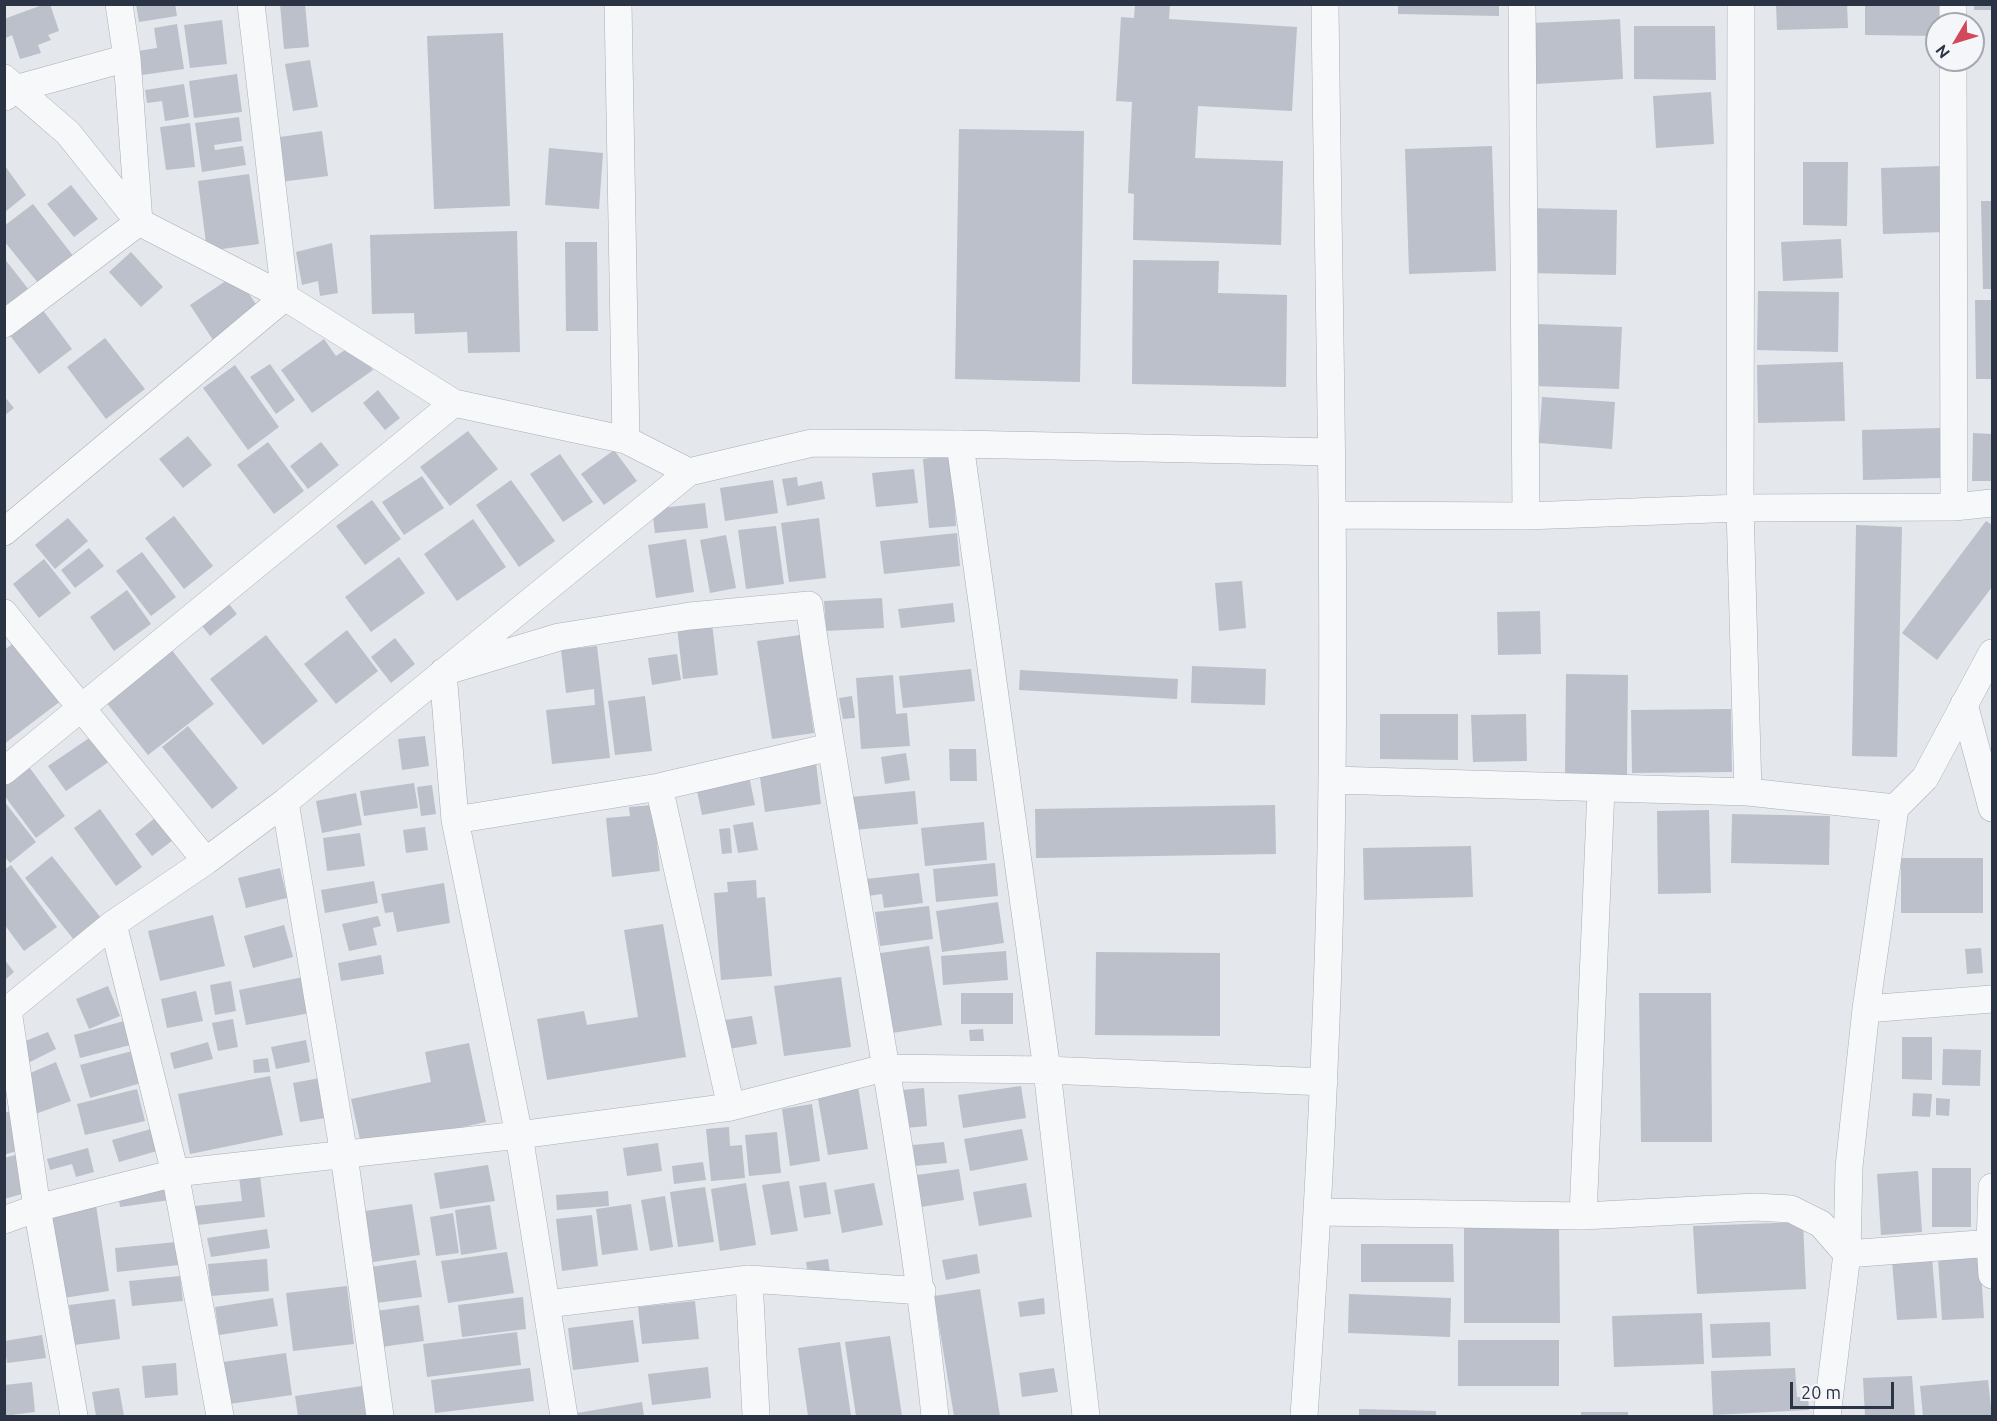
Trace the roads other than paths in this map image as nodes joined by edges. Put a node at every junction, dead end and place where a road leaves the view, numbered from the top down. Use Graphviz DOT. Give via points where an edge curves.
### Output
graph roads {
  1 [pos="119,4"];
  2 [pos="251,4"];
  3 [pos="618,4"];
  4 [pos="1325,4"];
  5 [pos="1522,4"];
  6 [pos="1741,4"];
  7 [pos="127,58"];
  8 [pos="1953,72"];
  9 [pos="8,88"];
  10 [pos="139,222"];
  11 [pos="285,297"];
  12 [pos="4,324"];
  13 [pos="454,403"];
  14 [pos="626,440"];
  15 [pos="960,444"];
  16 [pos="1331,452"];
  17 [pos="689,472"];
  18 [pos="1992,503"];
  19 [pos="1954,507"];
  20 [pos="1740,508"];
  21 [pos="1332,515"];
  22 [pos="1526,516"];
  23 [pos="4,532"];
  24 [pos="4,613"];
  25 [pos="1992,653"];
  26 [pos="443,672"];
  27 [pos="1964,704"];
  28 [pos="82,710"];
  29 [pos="830,747"];
  30 [pos="4,771"];
  31 [pos="1332,780"];
  32 [pos="659,787"];
  33 [pos="1601,789"];
  34 [pos="1748,792"];
  35 [pos="285,802"];
  36 [pos="1895,808"];
  37 [pos="1992,808"];
  38 [pos="455,820"];
  39 [pos="206,861"];
  40 [pos="112,924"];
  41 [pos="1992,999"];
  42 [pos="1866,1009"];
  43 [pos="6,1010"];
  44 [pos="885,1068"];
  45 [pos="1047,1071"];
  46 [pos="1324,1082"];
  47 [pos="731,1107"];
  48 [pos="519,1135"];
  49 [pos="344,1155"];
  50 [pos="175,1173"];
  51 [pos="1992,1187"];
  52 [pos="36,1208"];
  53 [pos="1318,1212"];
  54 [pos="1583,1216"];
  55 [pos="4,1220"];
  56 [pos="1991,1243"];
  57 [pos="1847,1254"];
  58 [pos="1992,1275"];
  59 [pos="749,1279"];
  60 [pos="922,1291"];
  61 [pos="547,1304"];
  62 [pos="74,1416"];
  63 [pos="216,1416"];
  64 [pos="380,1416"];
  65 [pos="564,1416"];
  66 [pos="756,1416"];
  67 [pos="935,1416"];
  68 [pos="1086,1416"];
  69 [pos="1304,1416"];
  70 [pos="1827,1416"];
  1 -- 7 [label="street"];
  2 -- 11 [label="street"];
  3 -- 14 [label="street"];
  4 -- 16 [label="street"];
  5 -- 22 [label="street"];
  6 -- 20 [label="street"];
  7 -- 9 [label="street"];
  7 -- 10 [label="street"];
  8 -- 19 [label="street"];
  9 -- 10 [label="street" via="68,133"];
  10 -- 11 [label="street"];
  10 -- 12 [label="street"];
  11 -- 13 [label="street"];
  11 -- 23 [label="street"];
  13 -- 14 [label="street"];
  13 -- 28 [label="street"];
  14 -- 17 [label="street"];
  15 -- 16 [label="street"];
  15 -- 17 [label="street" via="812,443"];
  15 -- 45 [label="street"];
  16 -- 21 [label="street"];
  17 -- 26 [label="street"];
  18 -- 19 [label="street"];
  19 -- 20 [label="street"];
  20 -- 22 [label="street"];
  20 -- 34 [label="street"];
  21 -- 22 [label="street"];
  21 -- 31 [label="street"];
  24 -- 28 [label="street"];
  25 -- 27 [label="street"];
  26 -- 29 [label="street" via="559,637 690,616 809,605"];
  26 -- 35 [label="street"];
  26 -- 38 [label="street"];
  27 -- 36 [label="street" via="1925,778"];
  27 -- 37 [label="street"];
  28 -- 30 [label="street"];
  28 -- 39 [label="street"];
  29 -- 32 [label="street"];
  29 -- 44 [label="street"];
  31 -- 33 [label="street"];
  31 -- 46 [label="street"];
  32 -- 38 [label="street"];
  32 -- 47 [label="street"];
  33 -- 34 [label="street"];
  33 -- 54 [label="street"];
  34 -- 36 [label="street"];
  35 -- 39 [label="street"];
  35 -- 49 [label="street"];
  36 -- 42 [label="street"];
  38 -- 48 [label="street"];
  39 -- 40 [label="street"];
  40 -- 43 [label="street"];
  40 -- 50 [label="street"];
  41 -- 42 [label="street"];
  42 -- 57 [label="street" via="1849,1167"];
  43 -- 52 [label="street"];
  44 -- 45 [label="street"];
  44 -- 47 [label="street"];
  44 -- 60 [label="street"];
  45 -- 46 [label="street"];
  45 -- 68 [label="street"];
  46 -- 53 [label="street"];
  47 -- 48 [label="street"];
  48 -- 49 [label="street"];
  48 -- 61 [label="street"];
  49 -- 50 [label="street"];
  49 -- 64 [label="street"];
  50 -- 52 [label="street"];
  50 -- 63 [label="street"];
  51 -- 56 [label="street"];
  52 -- 55 [label="street"];
  52 -- 62 [label="street"];
  53 -- 54 [label="street"];
  53 -- 69 [label="street"];
  54 -- 57 [label="street" via="1755,1207 1791,1209 1821,1224"];
  56 -- 57 [label="street"];
  56 -- 58 [label="street"];
  57 -- 70 [label="street"];
  59 -- 60 [label="street"];
  59 -- 61 [label="street"];
  59 -- 66 [label="street"];
  60 -- 67 [label="street"];
  61 -- 65 [label="street"];
}
